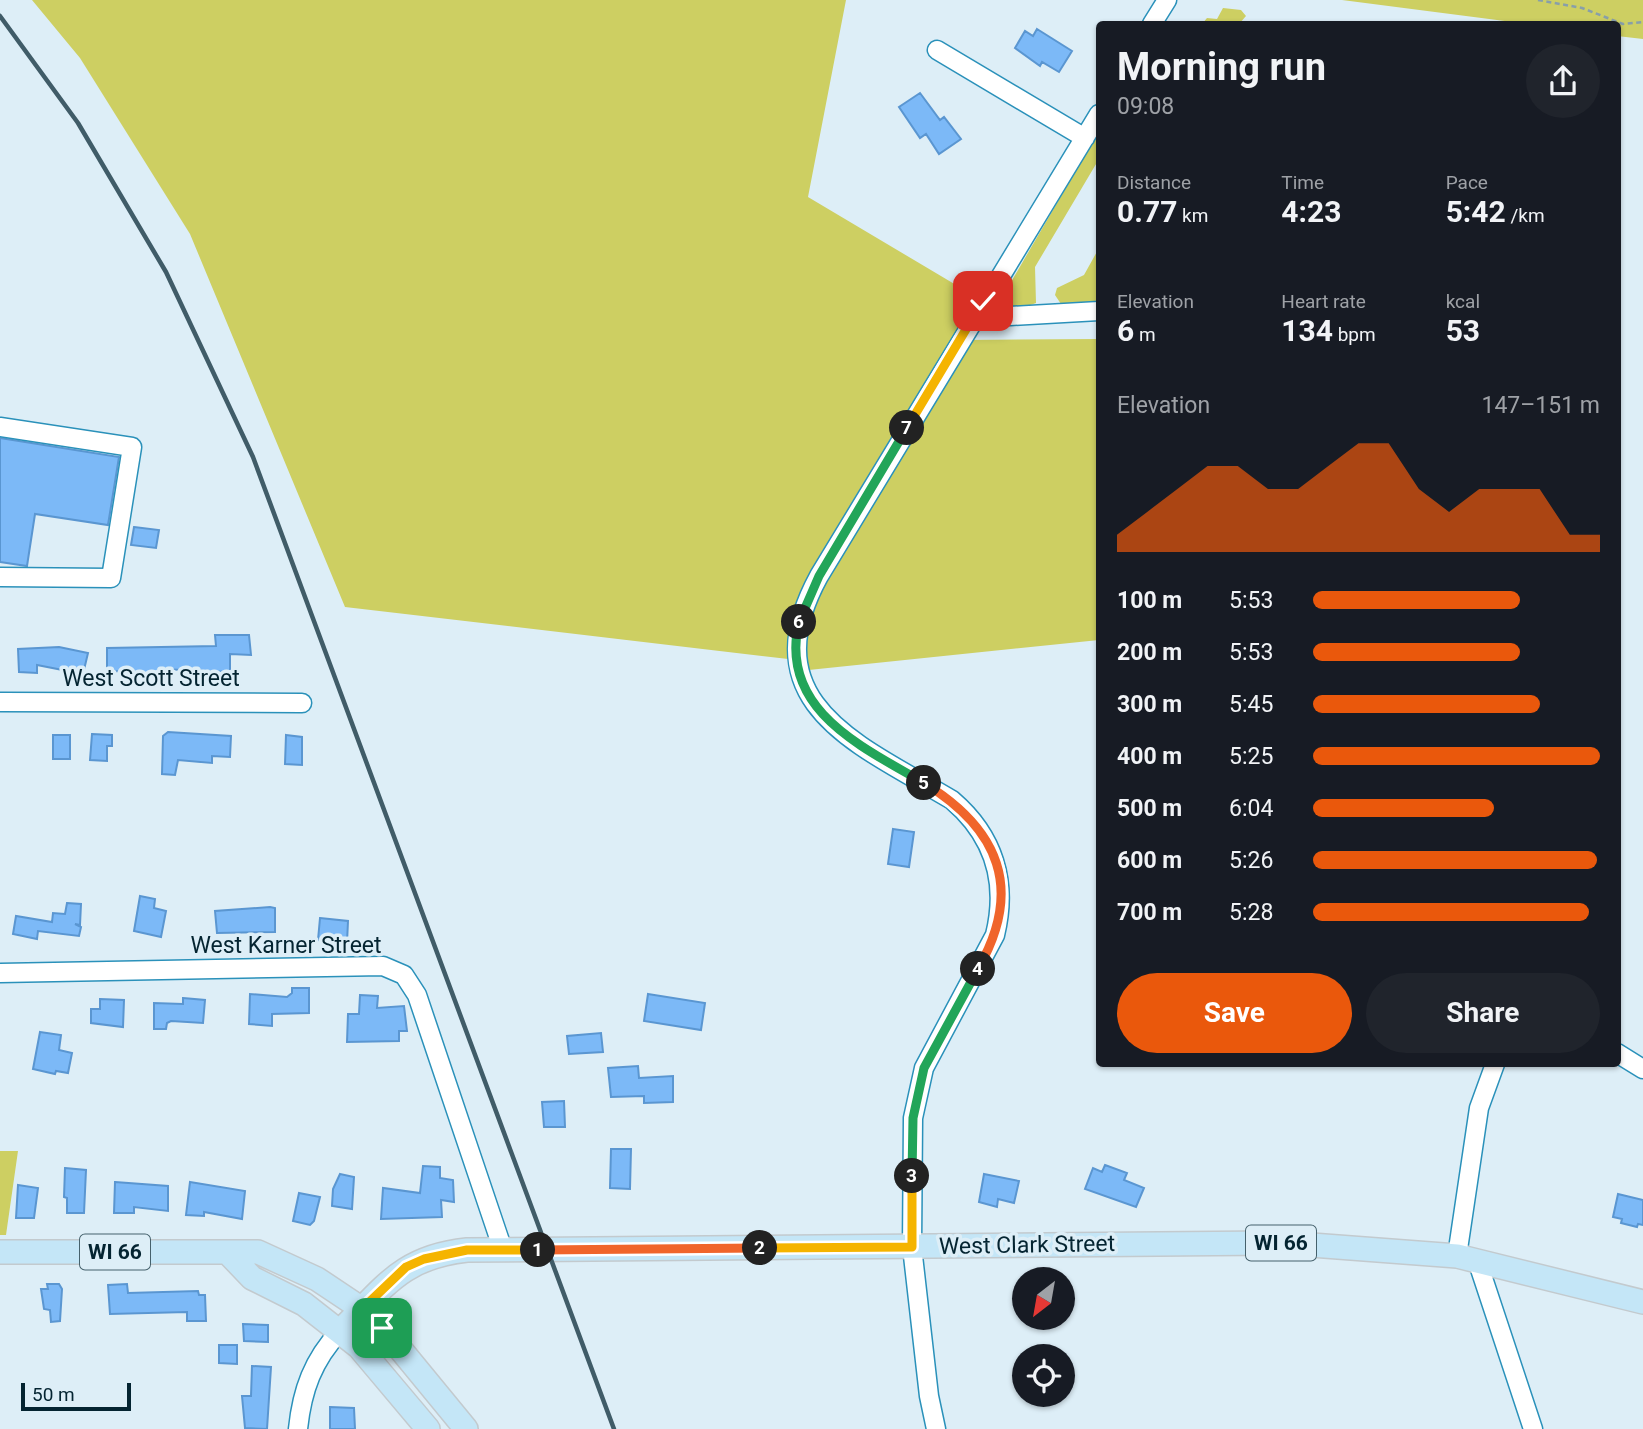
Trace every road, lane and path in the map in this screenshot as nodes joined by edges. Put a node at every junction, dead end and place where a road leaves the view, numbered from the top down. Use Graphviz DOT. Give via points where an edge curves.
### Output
graph roads {
  1 [pos="1167,0"];
  2 [pos="1538,0"];
  3 [pos="1154,21"];
  4 [pos="1615,21"];
  5 [pos="1643,22"];
  6 [pos="1621,23"];
  7 [pos="937,50"];
  8 [pos="1096,119"];
  9 [pos="1085,138"];
  10 [pos="983,301"];
  11 [pos="1096,311"];
  12 [pos="0,427"];
  13 [pos="0,576"];
  14 [pos="0,702"];
  15 [pos="302,703"];
  16 [pos="0,973"];
  17 [pos="1621,1055"];
  18 [pos="1494,1067"];
  19 [pos="1643,1069"];
  20 [pos="912,1247"];
  21 [pos="503,1250"];
  22 [pos="0,1252"];
  23 [pos="229,1254"];
  24 [pos="1468,1260"];
  25 [pos="1643,1302"];
  26 [pos="362,1309"];
  27 [pos="340,1331"];
  28 [pos="298,1429"];
  29 [pos="428,1429"];
  30 [pos="466,1429"];
  31 [pos="936,1429"];
  32 [pos="1533,1429"];
  1 -- 3 [label="street"];
  2 -- 4 [label="path" via="1582,8"];
  5 -- 6 [label="path"];
  7 -- 9 [label="street"];
  8 -- 9 [label="street"];
  9 -- 10 [label="street"];
  10 -- 11 [label="street" via="1010,316"];
  10 -- 20 [label="street" via="819,576 797,630 799,671 816,707 845,736 967,813 990,846 999,875 1000,916 995,935 936,1041 918,1088 913,1118"];
  12 -- 13 [label="street" via="132,447 111,578"];
  14 -- 15 [label="street, West Scott Street"];
  16 -- 21 [label="street, West Karner Street" via="383,966 404,975 417,995"];
  17 -- 19 [label="street"];
  18 -- 24 [label="street" via="1479,1108"];
  20 -- 21 [label="main road, West Clark Street / WI 66"];
  20 -- 24 [label="main road, West Clark Street / WI 66" via="1285,1243"];
  20 -- 31 [label="street"];
  21 -- 26 [label="main road, West Clark Street / WI 66" via="444,1253 424,1259 406,1267"];
  22 -- 23 [label="main road, WI 66"];
  23 -- 26 [label="main road, WI 66" via="258,1252 288,1264"];
  23 -- 27 [label="main road" via="252,1279 304,1304"];
  24 -- 25 [label="main road, West Clark Street / WI 66"];
  24 -- 32 [label="street"];
  26 -- 27 [label="main road, West Clark Street"];
  26 -- 30 [label="main road"];
  27 -- 28 [label="street" via="312,1370"];
  27 -- 29 [label="main road" via="377,1365"];
}
